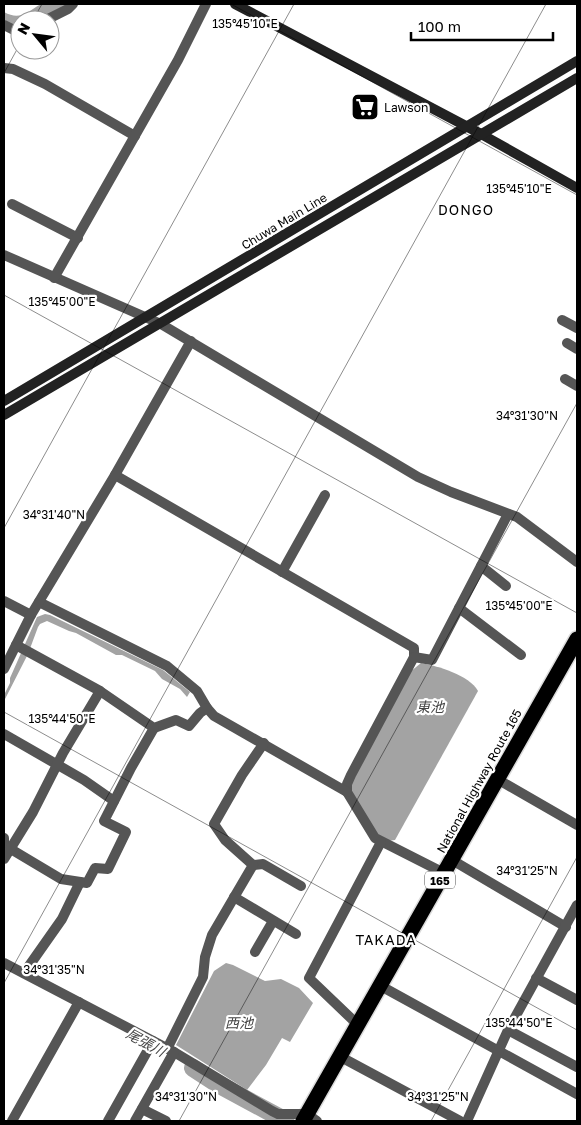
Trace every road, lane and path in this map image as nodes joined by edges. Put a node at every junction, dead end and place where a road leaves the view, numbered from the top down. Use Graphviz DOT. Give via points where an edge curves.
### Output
graph roads {
  1 [pos="73,4"];
  2 [pos="206,4"];
  3 [pos="235,4"];
  4 [pos="60,13"];
  5 [pos="577,61"];
  6 [pos="4,68"];
  7 [pos="577,78"];
  8 [pos="466,126"];
  9 [pos="481,134"];
  10 [pos="135,136"];
  11 [pos="577,188"];
  12 [pos="12,204"];
  13 [pos="78,238"];
  14 [pos="4,255"];
  15 [pos="54,278"];
  16 [pos="148,317"];
  17 [pos="562,320"];
  18 [pos="161,324"];
  19 [pos="577,328"];
  20 [pos="191,341"];
  21 [pos="567,343"];
  22 [pos="577,349"];
  23 [pos="565,379"];
  24 [pos="577,386"];
  25 [pos="4,401"];
  26 [pos="4,415"];
  27 [pos="115,475"];
  28 [pos="325,496"];
  29 [pos="508,514"];
  30 [pos="577,562"];
  31 [pos="481,566"];
  32 [pos="282,572"];
  33 [pos="506,586"];
  34 [pos="4,601"];
  35 [pos="39,602"];
  36 [pos="459,608"];
  37 [pos="31,616"];
  38 [pos="577,638"];
  39 [pos="23,649"];
  40 [pos="521,655"];
  41 [pos="414,657"];
  42 [pos="4,669"];
  43 [pos="100,691"];
  44 [pos="207,708"];
  45 [pos="154,728"];
  46 [pos="4,734"];
  47 [pos="264,743"];
  48 [pos="58,764"];
  49 [pos="497,779"];
  50 [pos="347,792"];
  51 [pos="114,801"];
  52 [pos="577,825"];
  53 [pos="4,838"];
  54 [pos="381,842"];
  55 [pos="10,848"];
  56 [pos="4,859"];
  57 [pos="253,865"];
  58 [pos="448,867"];
  59 [pos="80,882"];
  60 [pos="301,886"];
  61 [pos="234,897"];
  62 [pos="577,905"];
  63 [pos="273,921"];
  64 [pos="571,923"];
  65 [pos="296,934"];
  66 [pos="255,952"];
  67 [pos="4,963"];
  68 [pos="24,974"];
  69 [pos="536,978"];
  70 [pos="379,985"];
  71 [pos="577,1000"];
  72 [pos="77,1004"];
  73 [pos="357,1024"];
  74 [pos="508,1030"];
  75 [pos="151,1044"];
  76 [pos="498,1051"];
  77 [pos="171,1054"];
  78 [pos="339,1056"];
  79 [pos="577,1067"];
  80 [pos="577,1094"];
  81 [pos="142,1109"];
  82 [pos="309,1119"];
  83 [pos="12,1121"];
  84 [pos="108,1121"];
  85 [pos="134,1121"];
  86 [pos="166,1121"];
  87 [pos="460,1121"];
  88 [pos="467,1121"];
  1 -- 4 [label="street"];
  2 -- 10 [label="street"];
  3 -- 8 [label="main road"];
  5 -- 8 [label="main road, Chuwa Main Line"];
  6 -- 10 [label="street" via="45,84"];
  7 -- 9 [label="main road, Chuwa Main Line"];
  8 -- 9 [label="main road"];
  8 -- 16 [label="main road, Chuwa Main Line"];
  9 -- 11 [label="main road"];
  9 -- 18 [label="main road, Chuwa Main Line"];
  10 -- 13 [label="street"];
  12 -- 13 [label="street"];
  13 -- 15 [label="street"];
  14 -- 15 [label="street"];
  15 -- 16 [label="street"];
  16 -- 18 [label="street"];
  16 -- 25 [label="main road, Chuwa Main Line"];
  17 -- 19 [label="street"];
  18 -- 20 [label="street"];
  18 -- 26 [label="main road, Chuwa Main Line"];
  20 -- 27 [label="street"];
  20 -- 29 [label="street" via="418,477"];
  21 -- 22 [label="street"];
  23 -- 24 [label="street"];
  27 -- 32 [label="street"];
  27 -- 35 [label="street"];
  28 -- 32 [label="street"];
  29 -- 30 [label="street" via="526,523"];
  29 -- 31 [label="street"];
  31 -- 33 [label="street"];
  31 -- 36 [label="street"];
  32 -- 41 [label="street" via="414,648"];
  34 -- 37 [label="street"];
  35 -- 37 [label="street"];
  35 -- 44 [label="street" via="167,666 197,690"];
  36 -- 40 [label="street"];
  36 -- 41 [label="street" via="432,660"];
  37 -- 39 [label="street"];
  38 -- 49 [label="highway, National Highway Route 165 / 165"];
  39 -- 42 [label="street"];
  39 -- 43 [label="street"];
  41 -- 50 [label="street" via="351,775"];
  43 -- 45 [label="street"];
  43 -- 48 [label="street"];
  44 -- 45 [label="street" via="189,726 176,720"];
  44 -- 47 [label="street" via="214,716"];
  45 -- 51 [label="street"];
  46 -- 48 [label="street"];
  47 -- 50 [label="street"];
  47 -- 57 [label="street" via="214,824 225,840"];
  48 -- 51 [label="street"];
  48 -- 55 [label="street"];
  49 -- 52 [label="street"];
  49 -- 58 [label="highway, National Highway Route 165 / 165"];
  50 -- 54 [label="street" via="372,834"];
  51 -- 59 [label="street" via="104,821 126,832 108,869 95,868 87,883"];
  53 -- 55 [label="street" via="4,845"];
  54 -- 58 [label="street"];
  54 -- 73 [label="street" via="308,978"];
  55 -- 56 [label="street"];
  55 -- 59 [label="street" via="61,879"];
  57 -- 60 [label="street" via="263,864"];
  57 -- 61 [label="street"];
  58 -- 64 [label="street"];
  58 -- 70 [label="highway, National Highway Route 165 / 165"];
  59 -- 68 [label="street" via="62,919"];
  61 -- 63 [label="street"];
  61 -- 77 [label="street" via="212,935 203,976"];
  62 -- 64 [label="street"];
  63 -- 65 [label="street"];
  63 -- 66 [label="street"];
  64 -- 69 [label="street"];
  67 -- 68 [label="street"];
  68 -- 72 [label="street"];
  69 -- 71 [label="street"];
  69 -- 74 [label="street"];
  70 -- 73 [label="highway, National Highway Route 165 / 165"];
  70 -- 76 [label="street"];
  72 -- 75 [label="street"];
  72 -- 83 [label="street"];
  73 -- 78 [label="highway, National Highway Route 165 / 165"];
  74 -- 76 [label="street"];
  74 -- 79 [label="street"];
  75 -- 77 [label="street"];
  75 -- 84 [label="street"];
  76 -- 80 [label="street"];
  76 -- 88 [label="street"];
  77 -- 81 [label="street"];
  77 -- 82 [label="street" via="272,1111"];
  78 -- 82 [label="highway, National Highway Route 165 / 165"];
  78 -- 87 [label="street"];
  81 -- 85 [label="street"];
  81 -- 86 [label="street"];
}
